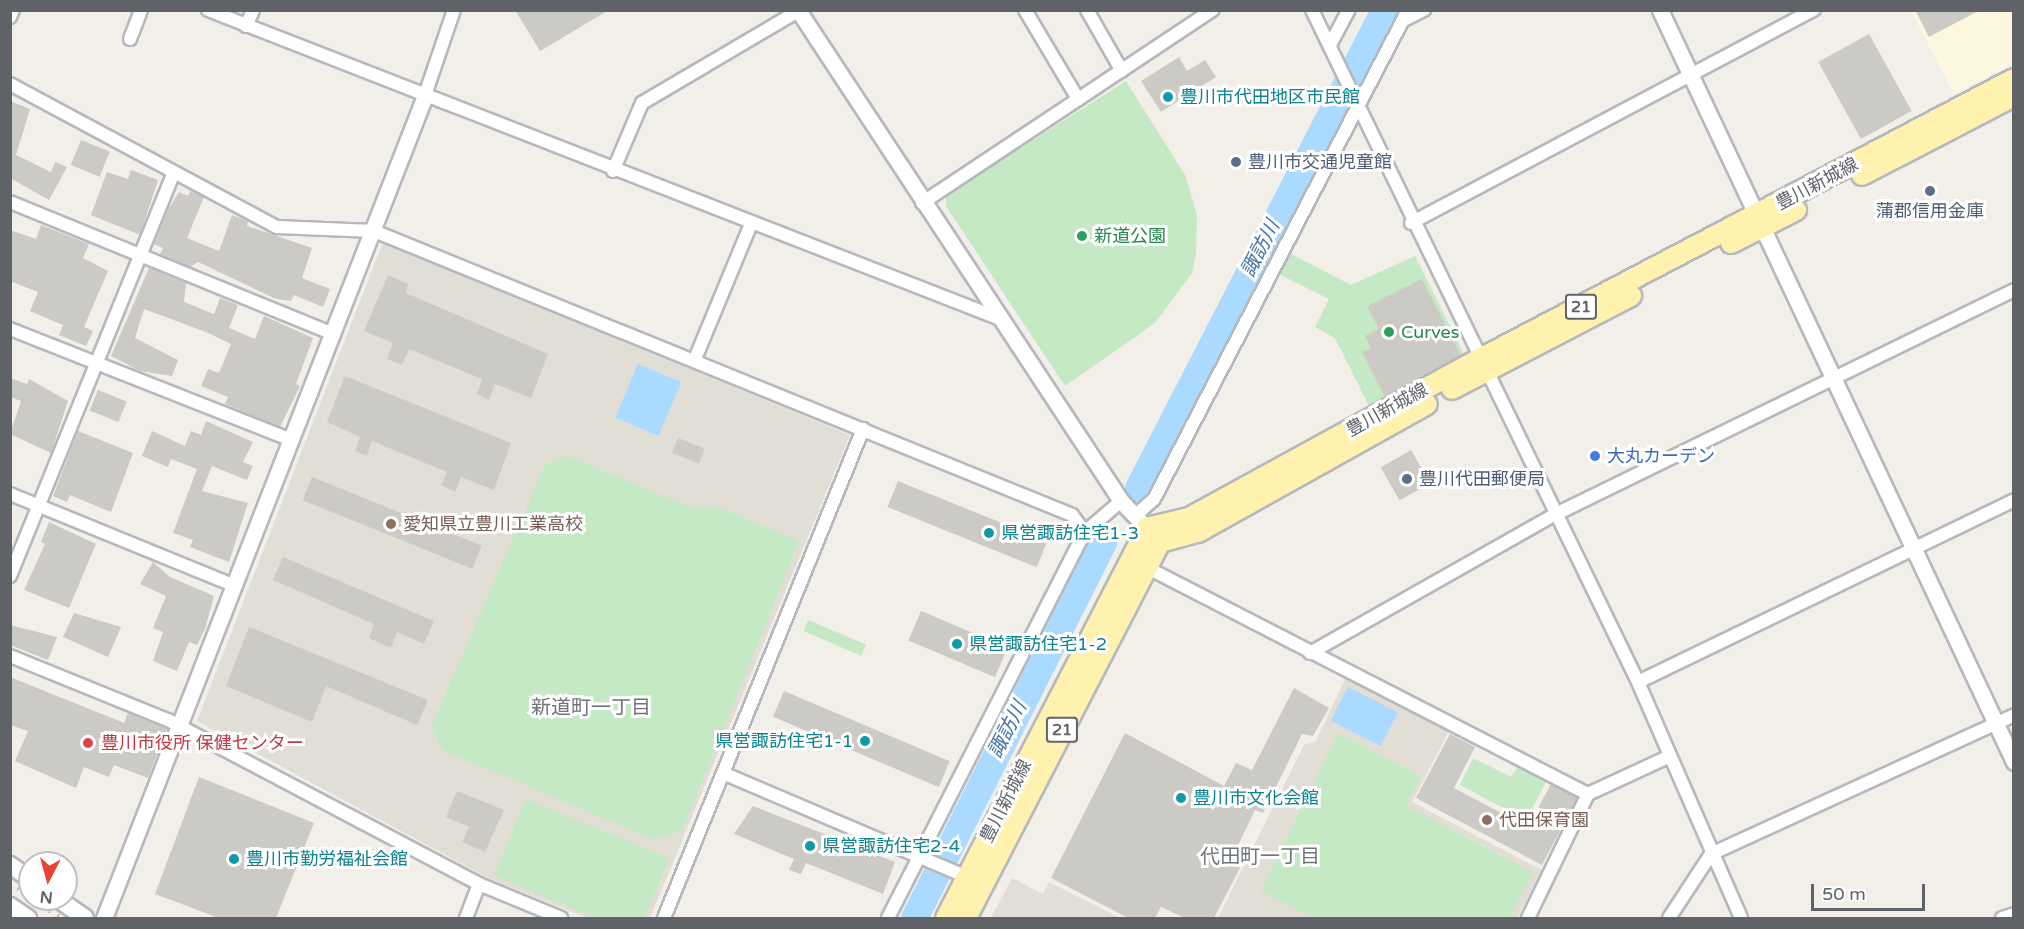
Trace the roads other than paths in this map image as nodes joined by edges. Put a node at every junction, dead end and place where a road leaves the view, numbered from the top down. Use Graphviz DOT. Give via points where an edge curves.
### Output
graph roads {
  1 [pos="13,10"];
  2 [pos="141,10"];
  3 [pos="208,10"];
  4 [pos="253,10"];
  5 [pos="454,10"];
  6 [pos="1025,10"];
  7 [pos="1087,10"];
  8 [pos="1213,10"];
  9 [pos="1312,10"];
  10 [pos="1348,10"];
  11 [pos="1424,10"];
  12 [pos="1660,10"];
  13 [pos="1814,10"];
  14 [pos="799,11"];
  15 [pos="1405,16"];
  16 [pos="10,17"];
  17 [pos="246,26"];
  18 [pos="130,39"];
  19 [pos="1333,50"];
  20 [pos="1122,71"];
  21 [pos="1690,76"];
  22 [pos="2013,79"];
  23 [pos="10,84"];
  24 [pos="2013,96"];
  25 [pos="424,98"];
  26 [pos="1078,99"];
  27 [pos="1357,106"];
  28 [pos="613,171"];
  29 [pos="174,173"];
  30 [pos="10,202"];
  31 [pos="922,203"];
  32 [pos="1760,221"];
  33 [pos="1411,223"];
  34 [pos="750,225"];
  35 [pos="375,231"];
  36 [pos="141,254"];
  37 [pos="2013,290"];
  38 [pos="998,318"];
  39 [pos="10,329"];
  40 [pos="334,334"];
  41 [pos="695,359"];
  42 [pos="96,364"];
  43 [pos="1483,365"];
  44 [pos="1834,379"];
  45 [pos="863,429"];
  46 [pos="292,440"];
  47 [pos="10,494"];
  48 [pos="2013,500"];
  49 [pos="1121,501"];
  50 [pos="39,506"];
  51 [pos="1554,515"];
  52 [pos="1148,529"];
  53 [pos="1085,532"];
  54 [pos="1914,548"];
  55 [pos="1144,566"];
  56 [pos="10,576"];
  57 [pos="236,586"];
  58 [pos="1310,653"];
  59 [pos="10,656"];
  60 [pos="1638,682"];
  61 [pos="2013,715"];
  62 [pos="1996,723"];
  63 [pos="180,728"];
  64 [pos="1668,758"];
  65 [pos="2013,762"];
  66 [pos="723,773"];
  67 [pos="1588,794"];
  68 [pos="1711,854"];
  69 [pos="926,858"];
  70 [pos="969,878"];
  71 [pos="479,884"];
  72 [pos="10,906"];
  73 [pos="2013,914"];
  74 [pos="28,918"];
  75 [pos="104,918"];
  76 [pos="466,918"];
  77 [pos="561,918"];
  78 [pos="664,918"];
  79 [pos="888,918"];
  80 [pos="946,918"];
  81 [pos="966,918"];
  82 [pos="1528,918"];
  83 [pos="1669,918"];
  84 [pos="1741,918"];
  85 [pos="2002,918"];
  1 -- 16 [label="street"];
  2 -- 18 [label="street"];
  3 -- 17 [label="street"];
  4 -- 17 [label="street"];
  5 -- 25 [label="street"];
  6 -- 26 [label="street"];
  7 -- 20 [label="street"];
  8 -- 20 [label="street"];
  9 -- 19 [label="street"];
  10 -- 19 [label="street"];
  11 -- 15 [label="street"];
  12 -- 21 [label="street"];
  13 -- 21 [label="street"];
  14 -- 28 [label="street" via="642,103"];
  14 -- 31 [label="street"];
  15 -- 27 [label="street"];
  17 -- 25 [label="street"];
  19 -- 27 [label="street"];
  20 -- 26 [label="street"];
  21 -- 32 [label="street"];
  21 -- 33 [label="street"];
  22 -- 32 [label="main road, 豊川新城線 / 21"];
  23 -- 29 [label="street"];
  24 -- 32 [label="main road, 豊川新城線 / 21"];
  25 -- 28 [label="street"];
  25 -- 35 [label="street"];
  26 -- 31 [label="street"];
  27 -- 33 [label="street"];
  27 -- 52 [label="street" via="1154,499"];
  28 -- 34 [label="street"];
  29 -- 35 [label="street" via="277,227"];
  29 -- 36 [label="street"];
  30 -- 36 [label="street"];
  31 -- 38 [label="street"];
  32 -- 43 [label="main road, 豊川新城線 / 21"];
  32 -- 44 [label="street"];
  33 -- 43 [label="street"];
  34 -- 38 [label="street"];
  34 -- 41 [label="street"];
  35 -- 40 [label="street"];
  35 -- 41 [label="street"];
  36 -- 40 [label="street"];
  36 -- 42 [label="street"];
  37 -- 44 [label="street"];
  38 -- 49 [label="street"];
  39 -- 42 [label="street"];
  40 -- 46 [label="street"];
  41 -- 45 [label="street"];
  42 -- 46 [label="street"];
  42 -- 50 [label="street"];
  43 -- 51 [label="street"];
  43 -- 52 [label="main road, 豊川新城線 / 21" via="1198,532"];
  44 -- 51 [label="street"];
  44 -- 54 [label="street"];
  45 -- 53 [label="street" via="1072,515"];
  45 -- 66 [label="street"];
  46 -- 57 [label="street"];
  47 -- 50 [label="street"];
  48 -- 54 [label="street"];
  49 -- 52 [label="street"];
  49 -- 53 [label="street"];
  50 -- 56 [label="street"];
  50 -- 57 [label="street"];
  51 -- 58 [label="street"];
  51 -- 60 [label="street"];
  52 -- 55 [label="main road, 豊川新城線 / 21"];
  52 -- 70 [label="main road, 豊川新城線 / 21"];
  53 -- 69 [label="street"];
  54 -- 60 [label="street"];
  54 -- 62 [label="street"];
  55 -- 58 [label="street"];
  55 -- 70 [label="main road, 豊川新城線 / 21"];
  57 -- 63 [label="street"];
  58 -- 67 [label="street" via="1458,723"];
  59 -- 63 [label="street"];
  60 -- 64 [label="street"];
  61 -- 62 [label="street"];
  62 -- 65 [label="street"];
  62 -- 68 [label="street"];
  63 -- 71 [label="street"];
  63 -- 75 [label="street"];
  64 -- 67 [label="street"];
  64 -- 68 [label="street"];
  66 -- 69 [label="street"];
  66 -- 78 [label="street"];
  67 -- 82 [label="street"];
  68 -- 83 [label="street"];
  68 -- 84 [label="street"];
  69 -- 70 [label="street"];
  69 -- 79 [label="street"];
  70 -- 80 [label="main road, 豊川新城線 / 21"];
  70 -- 81 [label="main road, 豊川新城線 / 21"];
  71 -- 76 [label="street"];
  71 -- 77 [label="street"];
  72 -- 74 [label="main road"];
  73 -- 85 [label="street"];
}
